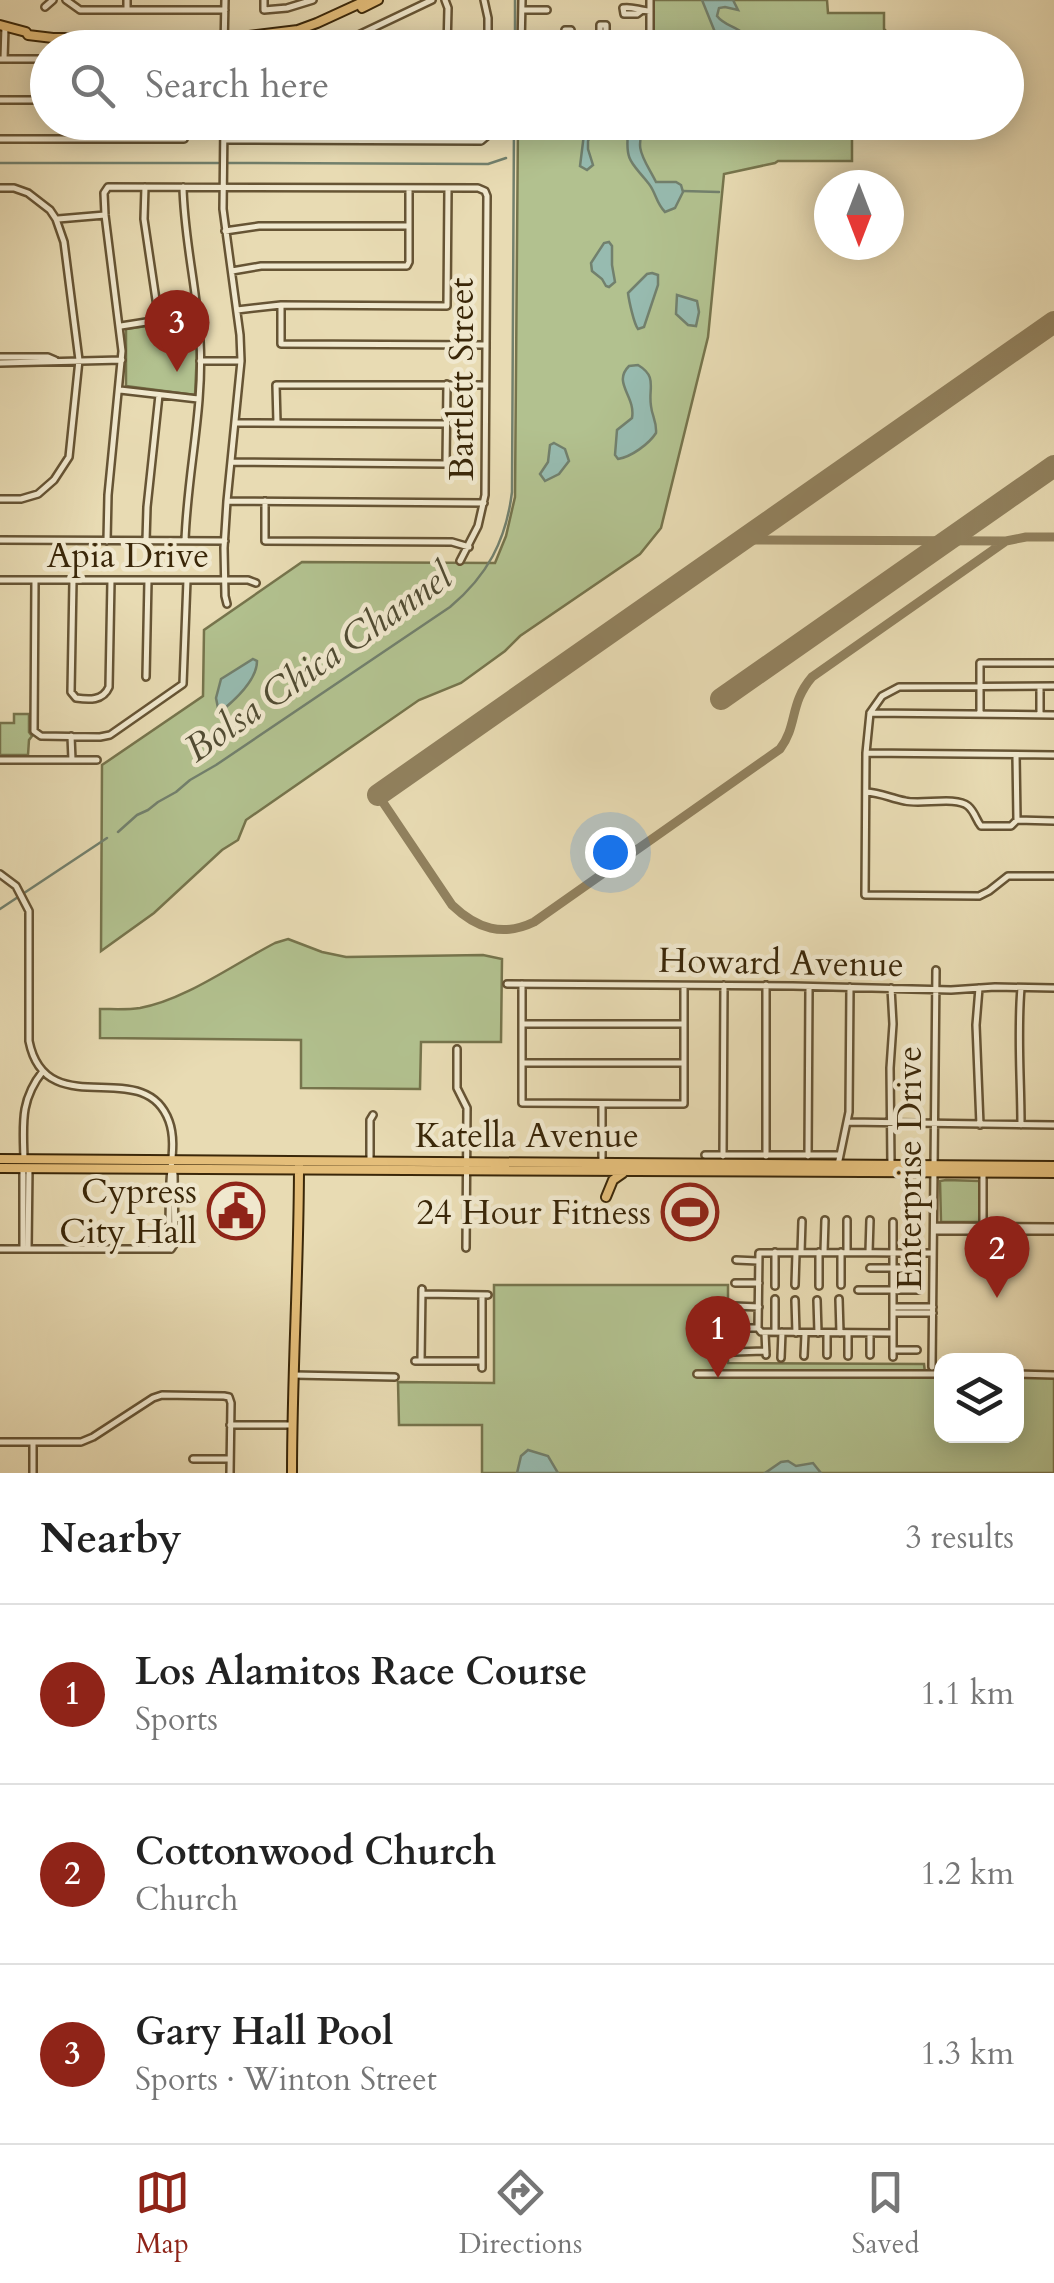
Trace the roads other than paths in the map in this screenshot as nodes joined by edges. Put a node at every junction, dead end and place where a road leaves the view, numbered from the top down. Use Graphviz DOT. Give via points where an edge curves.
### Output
graph roads {
  1 [pos="53,0"];
  2 [pos="66,0"];
  3 [pos="127,0"];
  4 [pos="225,0"];
  5 [pos="264,0"];
  6 [pos="313,0"];
  7 [pos="367,0"];
  8 [pos="378,0"];
  9 [pos="432,0"];
  10 [pos="444,0"];
  11 [pos="484,0"];
  12 [pos="522,0"];
  13 [pos="650,0"];
  14 [pos="45,7"];
  15 [pos="127,10"];
  16 [pos="225,10"];
  17 [pos="522,10"];
  18 [pos="547,10"];
  19 [pos="641,11"];
  20 [pos="650,11"];
  21 [pos="3,26"];
  22 [pos="224,30"];
  23 [pos="288,30"];
  24 [pos="312,30"];
  25 [pos="369,30"];
  26 [pos="447,30"];
  27 [pos="488,30"];
  28 [pos="521,30"];
  29 [pos="650,30"];
  30 [pos="30,35"];
  31 [pos="2,59"];
  32 [pos="30,59"];
  33 [pos="0,100"];
  34 [pos="30,100"];
  35 [pos="0,139"];
  36 [pos="30,139"];
  37 [pos="224,140"];
  38 [pos="483,140"];
  39 [pos="449,141"];
  40 [pos="144,187"];
  41 [pos="183,187"];
  42 [pos="223,187"];
  43 [pos="0,188"];
  44 [pos="409,188"];
  45 [pos="448,188"];
  46 [pos="105,216"];
  47 [pos="56,220"];
  48 [pos="409,226"];
  49 [pos="225,231"];
  50 [pos="232,271"];
  51 [pos="281,305"];
  52 [pos="237,310"];
  53 [pos="197,314"];
  54 [pos="159,320"];
  55 [pos="120,326"];
  56 [pos="486,345"];
  57 [pos="0,360"];
  58 [pos="79,360"];
  59 [pos="122,360"];
  60 [pos="241,360"];
  61 [pos="200,361"];
  62 [pos="447,384"];
  63 [pos="485,385"];
  64 [pos="120,390"];
  65 [pos="159,395"];
  66 [pos="198,400"];
  67 [pos="236,423"];
  68 [pos="277,423"];
  69 [pos="447,424"];
  70 [pos="231,462"];
  71 [pos="0,499"];
  72 [pos="227,501"];
  73 [pos="265,501"];
  74 [pos="484,503"];
  75 [pos="0,540"];
  76 [pos="107,541"];
  77 [pos="225,541"];
  78 [pos="146,542"];
  79 [pos="185,542"];
  80 [pos="469,546"];
  81 [pos="460,561"];
  82 [pos="0,580"];
  83 [pos="36,580"];
  84 [pos="73,580"];
  85 [pos="110,580"];
  86 [pos="148,580"];
  87 [pos="187,580"];
  88 [pos="225,580"];
  89 [pos="256,583"];
  90 [pos="227,604"];
  91 [pos="1054,663"];
  92 [pos="146,677"];
  93 [pos="980,686"];
  94 [pos="1040,686"];
  95 [pos="1054,686"];
  96 [pos="870,713"];
  97 [pos="980,714"];
  98 [pos="1040,714"];
  99 [pos="1054,714"];
  100 [pos="71,736"];
  101 [pos="866,753"];
  102 [pos="1016,755"];
  103 [pos="1054,755"];
  104 [pos="0,760"];
  105 [pos="72,760"];
  106 [pos="97,760"];
  107 [pos="866,792"];
  108 [pos="1017,820"];
  109 [pos="1054,820"];
  110 [pos="0,874"];
  111 [pos="1054,876"];
  112 [pos="936,970"];
  113 [pos="507,984"];
  114 [pos="522,984"];
  115 [pos="724,985"];
  116 [pos="766,985"];
  117 [pos="684,986"];
  118 [pos="850,987"];
  119 [pos="809,988"];
  120 [pos="891,988"];
  121 [pos="979,988"];
  122 [pos="1021,988"];
  123 [pos="1054,988"];
  124 [pos="938,990"];
  125 [pos="522,1024"];
  126 [pos="684,1024"];
  127 [pos="457,1049"];
  128 [pos="522,1063"];
  129 [pos="684,1063"];
  130 [pos="43,1070"];
  131 [pos="602,1104"];
  132 [pos="374,1115"];
  133 [pos="847,1122"];
  134 [pos="891,1124"];
  135 [pos="934,1124"];
  136 [pos="980,1125"];
  137 [pos="1020,1125"];
  138 [pos="1054,1125"];
  139 [pos="704,1156"];
  140 [pos="723,1156"];
  141 [pos="766,1156"];
  142 [pos="808,1156"];
  143 [pos="0,1159"];
  144 [pos="602,1162"];
  145 [pos="27,1163"];
  146 [pos="172,1164"];
  147 [pos="299,1164"];
  148 [pos="683,1164"];
  149 [pos="838,1164"];
  150 [pos="370,1165"];
  151 [pos="467,1166"];
  152 [pos="0,1168"];
  153 [pos="891,1169"];
  154 [pos="933,1169"];
  155 [pos="983,1169"];
  156 [pos="1054,1169"];
  157 [pos="629,1171"];
  158 [pos="654,1171"];
  159 [pos="606,1197"];
  160 [pos="825,1220"];
  161 [pos="847,1220"];
  162 [pos="870,1220"];
  163 [pos="915,1220"];
  164 [pos="802,1221"];
  165 [pos="893,1222"];
  166 [pos="934,1228"];
  167 [pos="983,1229"];
  168 [pos="1054,1229"];
  169 [pos="466,1248"];
  170 [pos="0,1249"];
  171 [pos="25,1249"];
  172 [pos="775,1252"];
  173 [pos="799,1252"];
  174 [pos="822,1252"];
  175 [pos="844,1252"];
  176 [pos="870,1252"];
  177 [pos="893,1253"];
  178 [pos="915,1253"];
  179 [pos="933,1253"];
  180 [pos="736,1260"];
  181 [pos="759,1260"];
  182 [pos="870,1268"];
  183 [pos="893,1268"];
  184 [pos="920,1268"];
  185 [pos="759,1283"];
  186 [pos="735,1284"];
  187 [pos="795,1285"];
  188 [pos="841,1285"];
  189 [pos="775,1286"];
  190 [pos="819,1286"];
  191 [pos="893,1289"];
  192 [pos="858,1290"];
  193 [pos="919,1290"];
  194 [pos="775,1299"];
  195 [pos="840,1299"];
  196 [pos="795,1300"];
  197 [pos="817,1300"];
  198 [pos="734,1306"];
  199 [pos="759,1307"];
  200 [pos="893,1310"];
  201 [pos="933,1310"];
  202 [pos="735,1328"];
  203 [pos="758,1328"];
  204 [pos="766,1332"];
  205 [pos="778,1332"];
  206 [pos="796,1332"];
  207 [pos="805,1332"];
  208 [pos="818,1332"];
  209 [pos="826,1332"];
  210 [pos="840,1333"];
  211 [pos="848,1333"];
  212 [pos="870,1333"];
  213 [pos="893,1333"];
  214 [pos="917,1350"];
  215 [pos="734,1352"];
  216 [pos="827,1355"];
  217 [pos="870,1355"];
  218 [pos="804,1356"];
  219 [pos="848,1356"];
  220 [pos="782,1358"];
  221 [pos="453,1361"];
  222 [pos="932,1367"];
  223 [pos="453,1374"];
  224 [pos="697,1374"];
  225 [pos="934,1374"];
  226 [pos="1024,1374"];
  227 [pos="293,1375"];
  228 [pos="1054,1375"];
  229 [pos="395,1377"];
  230 [pos="292,1425"];
  231 [pos="230,1426"];
  232 [pos="0,1442"];
  233 [pos="33,1442"];
  234 [pos="193,1458"];
  235 [pos="230,1459"];
  236 [pos="33,1473"];
  237 [pos="230,1473"];
  238 [pos="292,1473"];
  1 -- 14 [label="street"];
  2 -- 15 [label="street" via="78,10"];
  3 -- 15 [label="street"];
  4 -- 16 [label="street"];
  5 -- 6 [label="street" via="264,10"];
  7 -- 23 [label="main road"];
  8 -- 24 [label="main road"];
  9 -- 25 [label="street"];
  10 -- 26 [label="street"];
  11 -- 27 [label="street"];
  12 -- 17 [label="street"];
  13 -- 20 [label="street"];
  15 -- 16 [label="street"];
  16 -- 22 [label="street"];
  17 -- 18 [label="street"];
  17 -- 28 [label="street"];
  19 -- 20 [label="street"];
  20 -- 29 [label="street"];
  21 -- 30 [label="main road"];
  21 -- 31 [label="street"];
  31 -- 32 [label="street"];
  33 -- 34 [label="street"];
  35 -- 36 [label="street"];
  37 -- 39 [label="street"];
  37 -- 42 [label="street"];
  38 -- 39 [label="street"];
  40 -- 41 [label="street"];
  40 -- 46 [label="street" via="108,187"];
  40 -- 54 [label="street"];
  41 -- 42 [label="street"];
  41 -- 53 [label="street"];
  42 -- 44 [label="street"];
  42 -- 49 [label="street"];
  43 -- 47 [label="street" via="41,202"];
  44 -- 45 [label="street"];
  44 -- 48 [label="street"];
  45 -- 51 [label="street" via="447,306"];
  45 -- 56 [label="street, Bartlett Street" via="478,188 487,196"];
  46 -- 47 [label="street"];
  46 -- 55 [label="street"];
  47 -- 58 [label="street"];
  48 -- 49 [label="street"];
  48 -- 50 [label="street" via="407,266"];
  49 -- 50 [label="street"];
  50 -- 52 [label="street"];
  51 -- 52 [label="street"];
  51 -- 56 [label="street" via="281,344"];
  52 -- 60 [label="street"];
  53 -- 54 [label="street"];
  53 -- 61 [label="street"];
  54 -- 55 [label="street"];
  55 -- 59 [label="street"];
  56 -- 63 [label="street, Bartlett Street"];
  57 -- 58 [label="street"];
  58 -- 59 [label="street"];
  58 -- 71 [label="street" via="69,457 38,494"];
  59 -- 64 [label="street"];
  60 -- 61 [label="street"];
  60 -- 67 [label="street"];
  61 -- 66 [label="street"];
  62 -- 63 [label="street"];
  62 -- 68 [label="street" via="276,385"];
  62 -- 69 [label="street"];
  63 -- 74 [label="street, Bartlett Street"];
  64 -- 65 [label="street"];
  64 -- 76 [label="street"];
  65 -- 66 [label="street"];
  65 -- 78 [label="street"];
  66 -- 79 [label="street"];
  67 -- 68 [label="street"];
  67 -- 70 [label="street"];
  68 -- 69 [label="street"];
  69 -- 70 [label="street" via="446,464"];
  70 -- 72 [label="street"];
  72 -- 73 [label="street"];
  72 -- 77 [label="street"];
  73 -- 74 [label="street"];
  73 -- 80 [label="street" via="264,541"];
  74 -- 80 [label="street, Bartlett Street"];
  75 -- 76 [label="street"];
  76 -- 78 [label="street"];
  77 -- 79 [label="street"];
  77 -- 88 [label="street"];
  78 -- 79 [label="street"];
  80 -- 81 [label="street, Bartlett Street"];
  82 -- 83 [label="street, Apia Drive"];
  83 -- 84 [label="street, Apia Drive"];
  83 -- 100 [label="street" via="34,733"];
  84 -- 85 [label="street, Apia Drive"];
  84 -- 85 [label="street" via="71,692 98,698 108,691"];
  85 -- 86 [label="street, Apia Drive"];
  86 -- 87 [label="street, Apia Drive"];
  86 -- 92 [label="street"];
  87 -- 88 [label="street, Apia Drive"];
  87 -- 100 [label="street" via="183,684 110,734"];
  88 -- 89 [label="street, Apia Drive"];
  88 -- 90 [label="street"];
  91 -- 93 [label="street" via="980,662"];
  93 -- 94 [label="street"];
  93 -- 96 [label="street" via="899,687"];
  93 -- 97 [label="street"];
  94 -- 95 [label="street"];
  94 -- 98 [label="street"];
  96 -- 97 [label="street"];
  96 -- 101 [label="street"];
  97 -- 98 [label="street"];
  98 -- 99 [label="street"];
  100 -- 105 [label="street"];
  101 -- 102 [label="street"];
  101 -- 107 [label="street"];
  102 -- 103 [label="street"];
  102 -- 108 [label="street"];
  104 -- 105 [label="street"];
  105 -- 106 [label="street"];
  107 -- 108 [label="street" via="908,802 959,802 981,826"];
  107 -- 111 [label="street" via="865,895 978,896 1008,876"];
  108 -- 109 [label="street"];
  110 -- 130 [label="street" via="22,894 30,916 30,1041"];
  112 -- 124 [label="street, Enterprise Drive"];
  113 -- 114 [label="street, Howard Avenue"];
  114 -- 117 [label="street, Howard Avenue"];
  114 -- 125 [label="street"];
  115 -- 116 [label="street, Howard Avenue"];
  115 -- 117 [label="street, Howard Avenue"];
  115 -- 140 [label="street"];
  116 -- 119 [label="street, Howard Avenue"];
  116 -- 141 [label="street"];
  117 -- 126 [label="street"];
  118 -- 119 [label="street, Howard Avenue"];
  118 -- 120 [label="street, Howard Avenue"];
  118 -- 133 [label="street"];
  119 -- 142 [label="street"];
  120 -- 124 [label="street, Howard Avenue"];
  120 -- 134 [label="street"];
  121 -- 122 [label="street, Howard Avenue"];
  121 -- 124 [label="street, Howard Avenue"];
  121 -- 136 [label="street"];
  122 -- 123 [label="street, Howard Avenue"];
  122 -- 137 [label="street"];
  124 -- 135 [label="street, Enterprise Drive"];
  125 -- 126 [label="street"];
  125 -- 128 [label="street"];
  126 -- 129 [label="street"];
  127 -- 151 [label="street"];
  128 -- 129 [label="street"];
  128 -- 131 [label="street" via="522,1103"];
  129 -- 131 [label="street" via="684,1104"];
  130 -- 145 [label="street" via="25,1103"];
  130 -- 146 [label="street" via="67,1086 134,1089 156,1102 168,1120"];
  131 -- 144 [label="street"];
  132 -- 150 [label="street"];
  133 -- 134 [label="street"];
  133 -- 149 [label="street"];
  134 -- 135 [label="street"];
  134 -- 153 [label="street"];
  135 -- 136 [label="street"];
  135 -- 154 [label="street, Enterprise Drive"];
  136 -- 137 [label="street"];
  137 -- 138 [label="street"];
  139 -- 140 [label="street"];
  140 -- 141 [label="street"];
  141 -- 142 [label="street"];
  142 -- 149 [label="street"];
  143 -- 145 [label="main road, Katella Avenue"];
  144 -- 148 [label="main road, Katella Avenue"];
  144 -- 151 [label="main road, Katella Avenue"];
  145 -- 146 [label="main road, Katella Avenue"];
  145 -- 152 [label="main road, Katella Avenue"];
  145 -- 171 [label="street"];
  146 -- 147 [label="main road, Katella Avenue"];
  146 -- 171 [label="street" via="172,1249"];
  147 -- 150 [label="main road, Katella Avenue"];
  147 -- 227 [label="main road"];
  148 -- 149 [label="main road, Katella Avenue"];
  148 -- 158 [label="main road"];
  149 -- 153 [label="main road, Katella Avenue"];
  149 -- 158 [label="main road, Katella Avenue"];
  150 -- 151 [label="main road, Katella Avenue"];
  151 -- 157 [label="main road, Katella Avenue"];
  151 -- 169 [label="street"];
  153 -- 154 [label="main road, Katella Avenue"];
  154 -- 155 [label="main road, Katella Avenue"];
  154 -- 166 [label="street, Enterprise Drive"];
  155 -- 156 [label="main road, Katella Avenue"];
  155 -- 167 [label="street"];
  157 -- 158 [label="main road, Katella Avenue"];
  157 -- 159 [label="main road" via="612,1180"];
  160 -- 174 [label="street"];
  161 -- 175 [label="street"];
  162 -- 176 [label="street"];
  163 -- 178 [label="street"];
  164 -- 173 [label="street"];
  165 -- 177 [label="street"];
  166 -- 167 [label="street"];
  166 -- 179 [label="street, Enterprise Drive"];
  167 -- 168 [label="street"];
  170 -- 171 [label="street"];
  172 -- 173 [label="street"];
  172 -- 181 [label="street" via="759,1252"];
  172 -- 189 [label="street"];
  173 -- 174 [label="street"];
  173 -- 187 [label="street"];
  174 -- 175 [label="street"];
  174 -- 190 [label="street"];
  175 -- 176 [label="street"];
  175 -- 188 [label="street"];
  176 -- 177 [label="street"];
  177 -- 178 [label="street"];
  177 -- 183 [label="street"];
  178 -- 179 [label="street"];
  179 -- 201 [label="street, Enterprise Drive"];
  180 -- 181 [label="street"];
  181 -- 185 [label="street"];
  182 -- 183 [label="street"];
  183 -- 184 [label="street"];
  183 -- 191 [label="street"];
  185 -- 186 [label="street"];
  185 -- 199 [label="street"];
  191 -- 192 [label="street"];
  191 -- 193 [label="street"];
  191 -- 200 [label="street"];
  194 -- 205 [label="street"];
  195 -- 210 [label="street"];
  196 -- 206 [label="street"];
  197 -- 208 [label="street"];
  198 -- 199 [label="street"];
  199 -- 203 [label="street"];
  200 -- 201 [label="street"];
  200 -- 213 [label="street"];
  201 -- 222 [label="street, Enterprise Drive"];
  202 -- 203 [label="street"];
  203 -- 204 [label="street"];
  204 -- 205 [label="street"];
  204 -- 215 [label="street" via="766,1353"];
  205 -- 206 [label="street"];
  205 -- 220 [label="street"];
  206 -- 207 [label="street"];
  207 -- 208 [label="street"];
  207 -- 218 [label="street"];
  208 -- 209 [label="street"];
  209 -- 210 [label="street"];
  209 -- 216 [label="street"];
  210 -- 211 [label="street"];
  211 -- 212 [label="street"];
  211 -- 219 [label="street"];
  212 -- 213 [label="street"];
  212 -- 217 [label="street"];
  213 -- 214 [label="street" via="893,1354"];
  221 -- 221 [label="street" via="418,1361 422,1292 485,1295 482,1364"];
  221 -- 223 [label="street"];
  224 -- 225 [label="street"];
  226 -- 228 [label="street"];
  227 -- 229 [label="street"];
  227 -- 230 [label="main road"];
  230 -- 231 [label="street"];
  230 -- 238 [label="main road"];
  231 -- 233 [label="street" via="229,1397 162,1396 81,1442"];
  231 -- 235 [label="street"];
  232 -- 233 [label="street"];
  233 -- 236 [label="street"];
  234 -- 235 [label="street"];
  235 -- 237 [label="street"];
}
